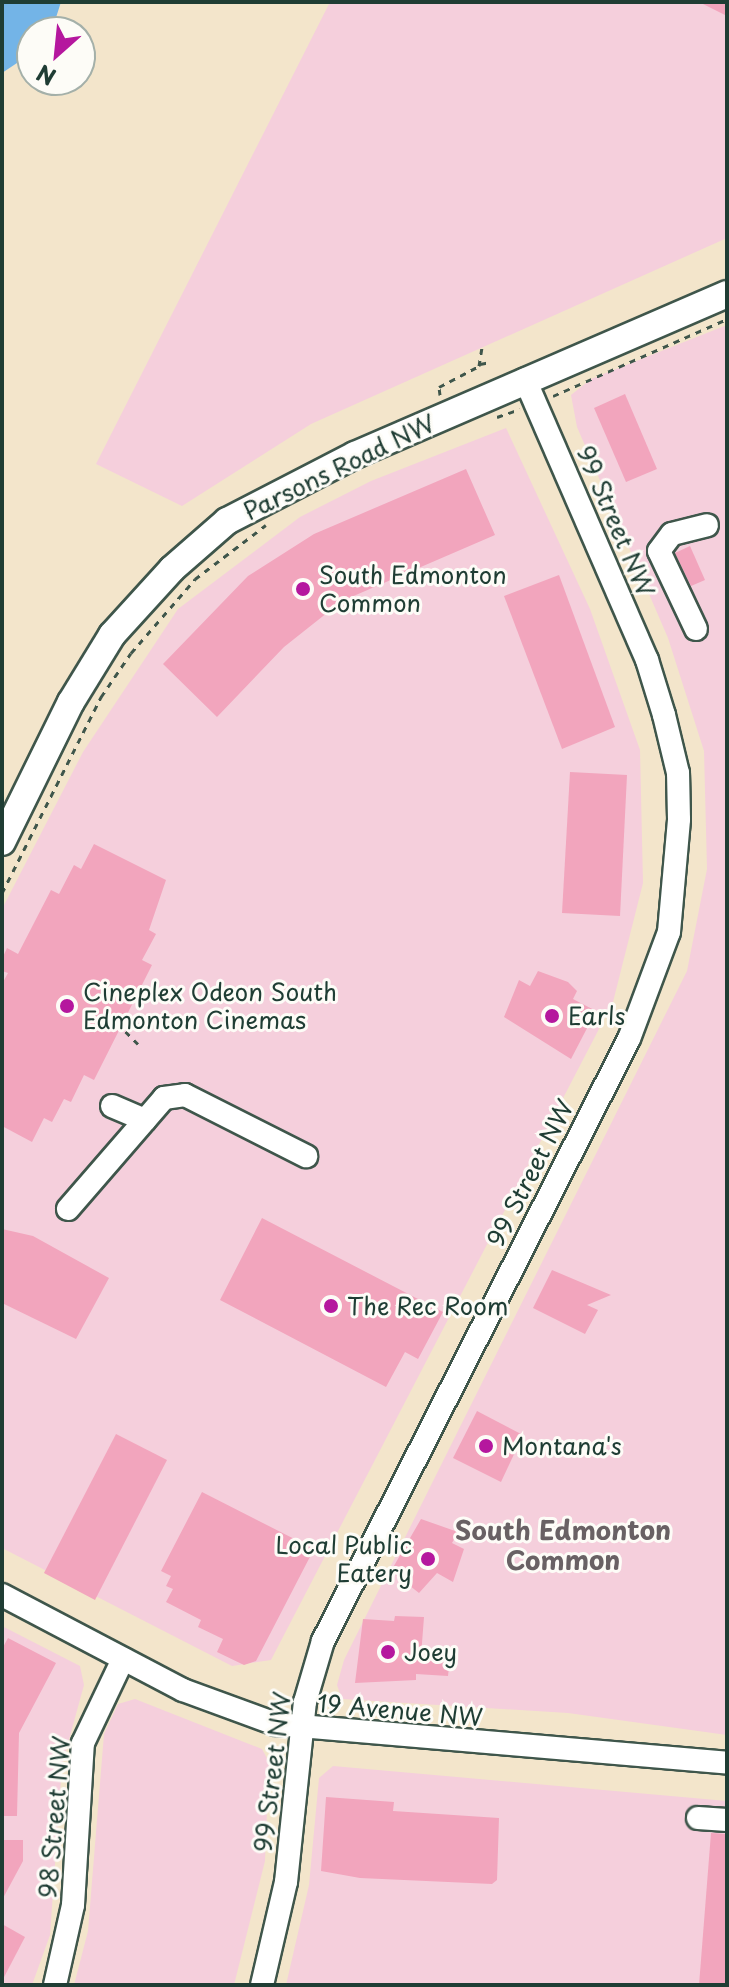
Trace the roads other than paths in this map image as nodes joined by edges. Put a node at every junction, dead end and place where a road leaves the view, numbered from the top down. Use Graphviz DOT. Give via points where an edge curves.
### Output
graph roads {
  1 [pos="727,294"];
  2 [pos="525,379"];
  3 [pos="707,525"];
  4 [pos="696,629"];
  5 [pos="2,842"];
  6 [pos="112,1106"];
  7 [pos="145,1120"];
  8 [pos="306,1156"];
  9 [pos="68,1209"];
  10 [pos="2,1595"];
  11 [pos="123,1659"];
  12 [pos="302,1728"];
  13 [pos="727,1763"];
  14 [pos="698,1818"];
  15 [pos="727,1820"];
  16 [pos="55,1985"];
  17 [pos="262,1985"];
  1 -- 2 [label="main road, Parsons Road NW"];
  2 -- 5 [label="main road, Parsons Road NW" via="273,494 194,548 112,635 71,702"];
  2 -- 12 [label="street, 99 Street NW" via="647,660 664,715 678,773 669,932 629,1039 323,1641"];
  3 -- 4 [label="street" via="672,534 659,545"];
  6 -- 7 [label="street"];
  7 -- 8 [label="street" via="164,1098 185,1095"];
  7 -- 9 [label="street"];
  10 -- 11 [label="street, 19 Avenue NW"];
  11 -- 12 [label="street, 19 Avenue NW" via="217,1705"];
  11 -- 16 [label="street, 98 Street NW" via="83,1743 73,1905"];
  12 -- 13 [label="street, 19 Avenue NW"];
  12 -- 17 [label="street, 99 Street NW" via="286,1882"];
  14 -- 15 [label="street"];
}
